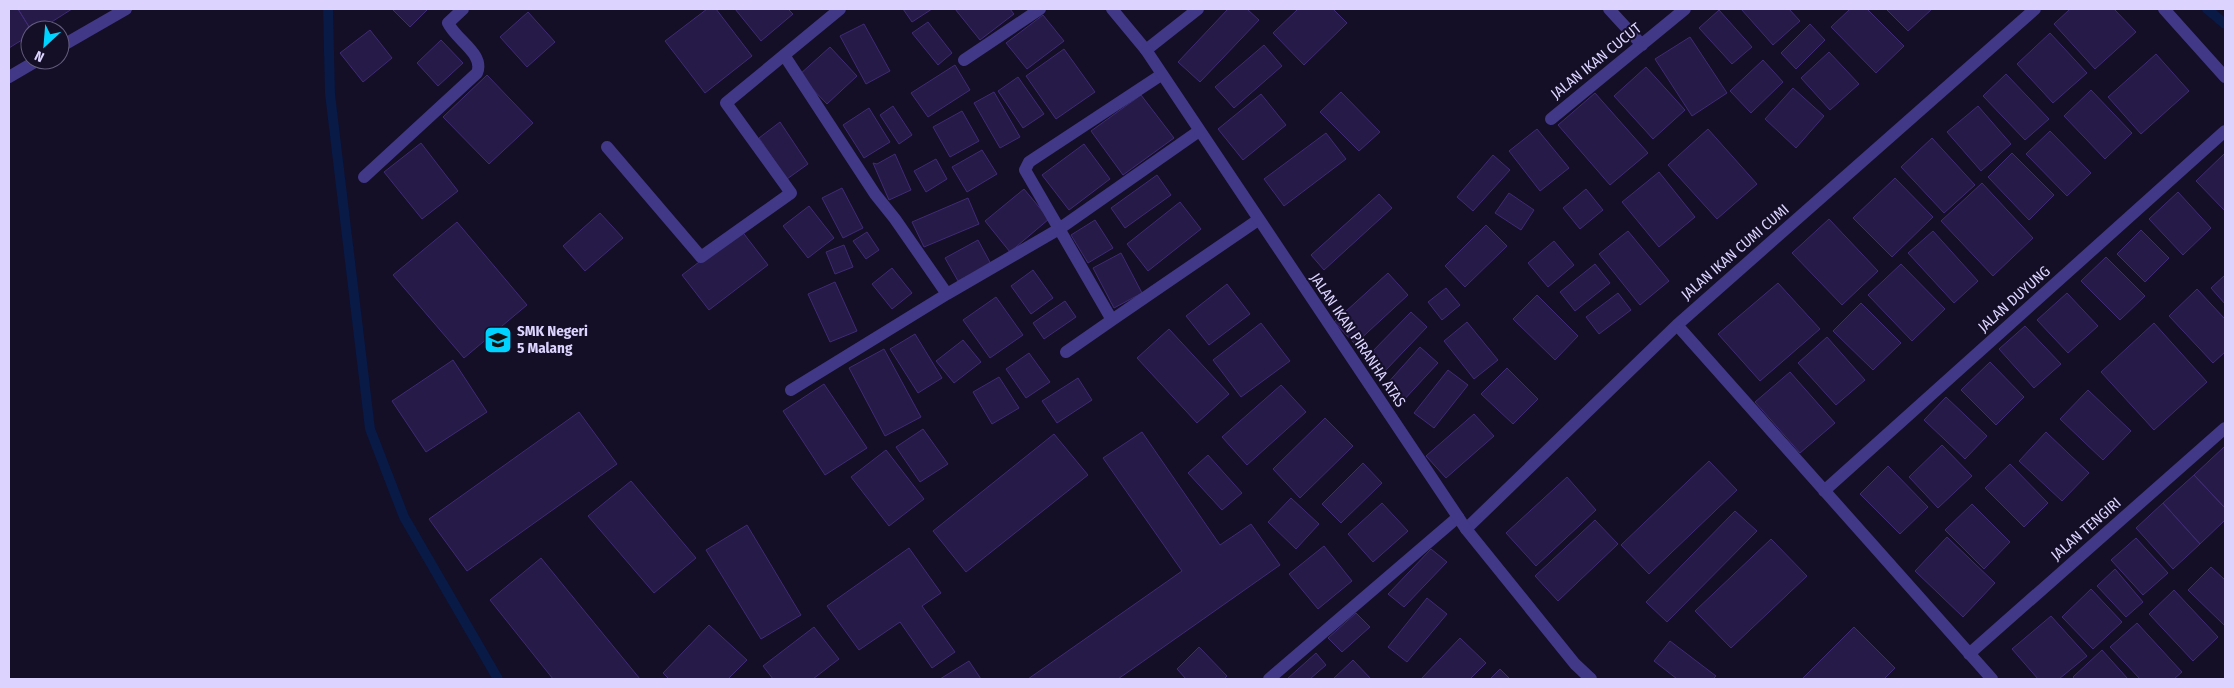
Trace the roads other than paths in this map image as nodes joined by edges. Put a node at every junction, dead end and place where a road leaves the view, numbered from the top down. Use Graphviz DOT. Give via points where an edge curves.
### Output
graph roads {
  1 [pos="126,9"];
  2 [pos="463,9"];
  3 [pos="840,9"];
  4 [pos="1040,9"];
  5 [pos="1112,9"];
  6 [pos="1198,9"];
  7 [pos="1609,9"];
  8 [pos="1685,9"];
  9 [pos="2035,9"];
  10 [pos="2164,9"];
  11 [pos="70,41"];
  12 [pos="1642,45"];
  13 [pos="1146,50"];
  14 [pos="784,55"];
  15 [pos="964,60"];
  16 [pos="21,70"];
  17 [pos="1161,75"];
  18 [pos="9,77"];
  19 [pos="2225,77"];
  20 [pos="1551,119"];
  21 [pos="1199,131"];
  22 [pos="2225,132"];
  23 [pos="608,147"];
  24 [pos="364,177"];
  25 [pos="1258,220"];
  26 [pos="1059,229"];
  27 [pos="947,294"];
  28 [pos="1112,320"];
  29 [pos="1676,325"];
  30 [pos="1066,352"];
  31 [pos="792,390"];
  32 [pos="2225,428"];
  33 [pos="1824,492"];
  34 [pos="1458,517"];
  35 [pos="1466,529"];
  36 [pos="1969,654"];
  37 [pos="1268,679"];
  38 [pos="1591,679"];
  39 [pos="1992,679"];
  1 -- 11 [label="street"];
  2 -- 24 [label="street" via="448,22 453,32 478,57 480,66 477,73"];
  3 -- 14 [label="street"];
  4 -- 15 [label="street"];
  5 -- 13 [label="street, JALAN IKAN PIRANHA ATAS"];
  6 -- 13 [label="street"];
  7 -- 12 [label="street"];
  8 -- 12 [label="street, JALAN IKAN CUCUT"];
  9 -- 29 [label="street, JALAN IKAN CUMI CUMI"];
  10 -- 19 [label="street"];
  12 -- 20 [label="street, JALAN IKAN CUCUT"];
  13 -- 17 [label="street, JALAN IKAN PIRANHA ATAS"];
  14 -- 23 [label="street" via="726,102 791,193 701,257"];
  14 -- 27 [label="street" via="875,194"];
  16 -- 18 [label="street"];
  17 -- 21 [label="street, JALAN IKAN PIRANHA ATAS"];
  17 -- 26 [label="street" via="1026,167 1026,174"];
  21 -- 25 [label="street, JALAN IKAN PIRANHA ATAS"];
  21 -- 26 [label="street"];
  22 -- 33 [label="street, JALAN DUYUNG"];
  25 -- 28 [label="street"];
  25 -- 34 [label="street, JALAN IKAN PIRANHA ATAS"];
  26 -- 27 [label="street"];
  26 -- 28 [label="street"];
  27 -- 31 [label="street"];
  28 -- 30 [label="street"];
  29 -- 33 [label="street"];
  29 -- 35 [label="street, JALAN IKAN CUMI CUMI"];
  32 -- 36 [label="street, JALAN TENGIRI"];
  33 -- 36 [label="street"];
  34 -- 35 [label="street, JALAN IKAN PIRANHA ATAS"];
  34 -- 37 [label="street"];
  35 -- 38 [label="street, JALAN IKAN PIRANHA ATAS" via="1575,664"];
  36 -- 39 [label="street"];
}
